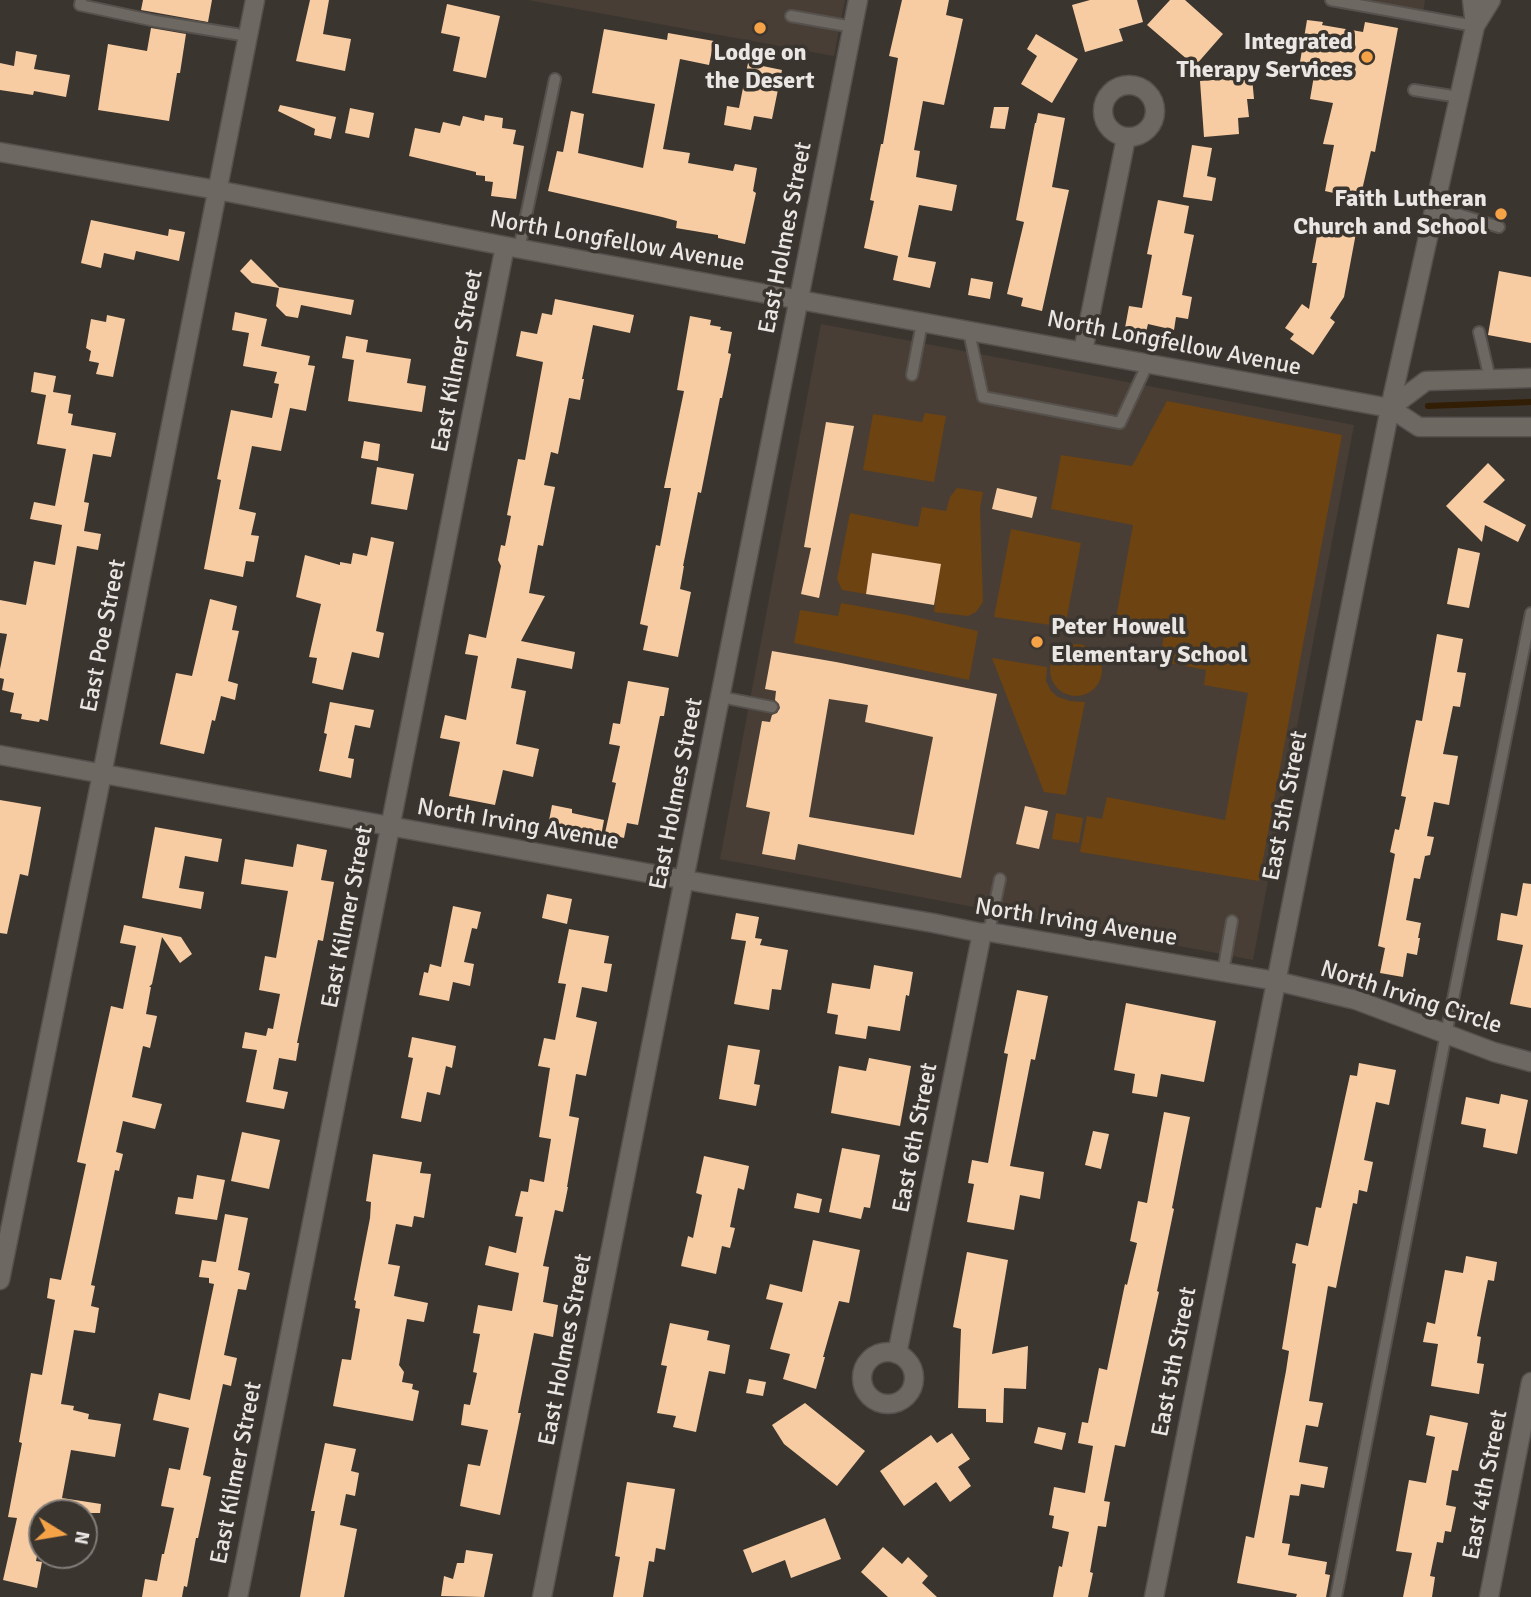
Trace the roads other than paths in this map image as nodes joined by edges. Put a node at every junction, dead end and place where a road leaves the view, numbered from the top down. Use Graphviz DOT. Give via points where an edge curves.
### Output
graph roads {
  1 [pos="81,0"];
  2 [pos="254,0"];
  3 [pos="858,0"];
  4 [pos="1331,0"];
  5 [pos="1472,0"];
  6 [pos="1491,0"];
  7 [pos="791,16"];
  8 [pos="1475,26"];
  9 [pos="853,27"];
  10 [pos="248,36"];
  11 [pos="555,79"];
  12 [pos="1414,90"];
  13 [pos="1459,97"];
  14 [pos="1126,138"];
  15 [pos="0,152"];
  16 [pos="217,190"];
  17 [pos="1435,207"];
  18 [pos="1499,227"];
  19 [pos="512,248"];
  20 [pos="799,300"];
  21 [pos="922,323"];
  22 [pos="969,332"];
  23 [pos="1479,332"];
  24 [pos="1083,351"];
  25 [pos="1147,365"];
  26 [pos="912,375"];
  27 [pos="1531,378"];
  28 [pos="1490,379"];
  29 [pos="1390,408"];
  30 [pos="1531,427"];
  31 [pos="1531,613"];
  32 [pos="721,697"];
  33 [pos="772,707"];
  34 [pos="0,755"];
  35 [pos="102,774"];
  36 [pos="391,827"];
  37 [pos="1000,879"];
  38 [pos="685,880"];
  39 [pos="1232,921"];
  40 [pos="986,933"];
  41 [pos="1223,972"];
  42 [pos="1276,981"];
  43 [pos="1446,1034"];
  44 [pos="1531,1062"];
  45 [pos="0,1280"];
  46 [pos="897,1354"];
  47 [pos="1531,1382"];
  48 [pos="238,1597"];
  49 [pos="542,1597"];
  50 [pos="1154,1597"];
  51 [pos="1336,1597"];
  52 [pos="1489,1597"];
  1 -- 10 [label="lane" via="80,5 143,19"];
  2 -- 10 [label="street, East Poe Street"];
  3 -- 9 [label="street, East Holmes Street"];
  4 -- 8 [label="lane"];
  5 -- 8 [label="street, East 5th Street"];
  6 -- 8 [label="street, East 5th Street"];
  7 -- 9 [label="lane"];
  8 -- 13 [label="street, East 5th Street"];
  9 -- 20 [label="street, East Holmes Street"];
  10 -- 16 [label="street, East Poe Street"];
  11 -- 19 [label="lane"];
  12 -- 13 [label="lane"];
  13 -- 17 [label="street, East 5th Street"];
  14 -- 24 [label="street"];
  15 -- 16 [label="street, North Longfellow Avenue"];
  16 -- 19 [label="street, North Longfellow Avenue"];
  16 -- 35 [label="street, East Poe Street"];
  17 -- 18 [label="lane"];
  17 -- 29 [label="street, East 5th Street"];
  19 -- 20 [label="street, North Longfellow Avenue"];
  19 -- 36 [label="street, East Kilmer Street"];
  20 -- 21 [label="street, North Longfellow Avenue"];
  20 -- 32 [label="street, East Holmes Street"];
  21 -- 22 [label="street, North Longfellow Avenue"];
  21 -- 26 [label="lane"];
  22 -- 24 [label="street, North Longfellow Avenue"];
  22 -- 25 [label="lane" via="984,397 1120,423"];
  23 -- 28 [label="lane"];
  24 -- 25 [label="street, North Longfellow Avenue"];
  25 -- 29 [label="street, North Longfellow Avenue"];
  27 -- 28 [label="street"];
  28 -- 29 [label="street" via="1426,381"];
  29 -- 30 [label="street, North Longfellow Avenue" via="1419,427"];
  29 -- 42 [label="street, East 5th Street"];
  31 -- 43 [label="lane"];
  32 -- 33 [label="lane"];
  32 -- 38 [label="street, East Holmes Street"];
  34 -- 35 [label="street, North Irving Avenue"];
  35 -- 36 [label="street, North Irving Avenue"];
  35 -- 45 [label="street, East Poe Street"];
  36 -- 38 [label="street, North Irving Avenue"];
  36 -- 48 [label="street, East Kilmer Street"];
  37 -- 40 [label="lane"];
  38 -- 40 [label="street, North Irving Avenue"];
  38 -- 49 [label="street, East Holmes Street"];
  39 -- 41 [label="lane"];
  40 -- 41 [label="street, North Irving Avenue"];
  40 -- 46 [label="street, East 6th Street"];
  41 -- 42 [label="street, North Irving Avenue"];
  42 -- 43 [label="street, North Irving Circle" via="1356,1000"];
  42 -- 50 [label="street, East 5th Street"];
  43 -- 44 [label="street, North Irving Circle"];
  43 -- 51 [label="lane"];
  47 -- 52 [label="street, East 4th Street"];
}
